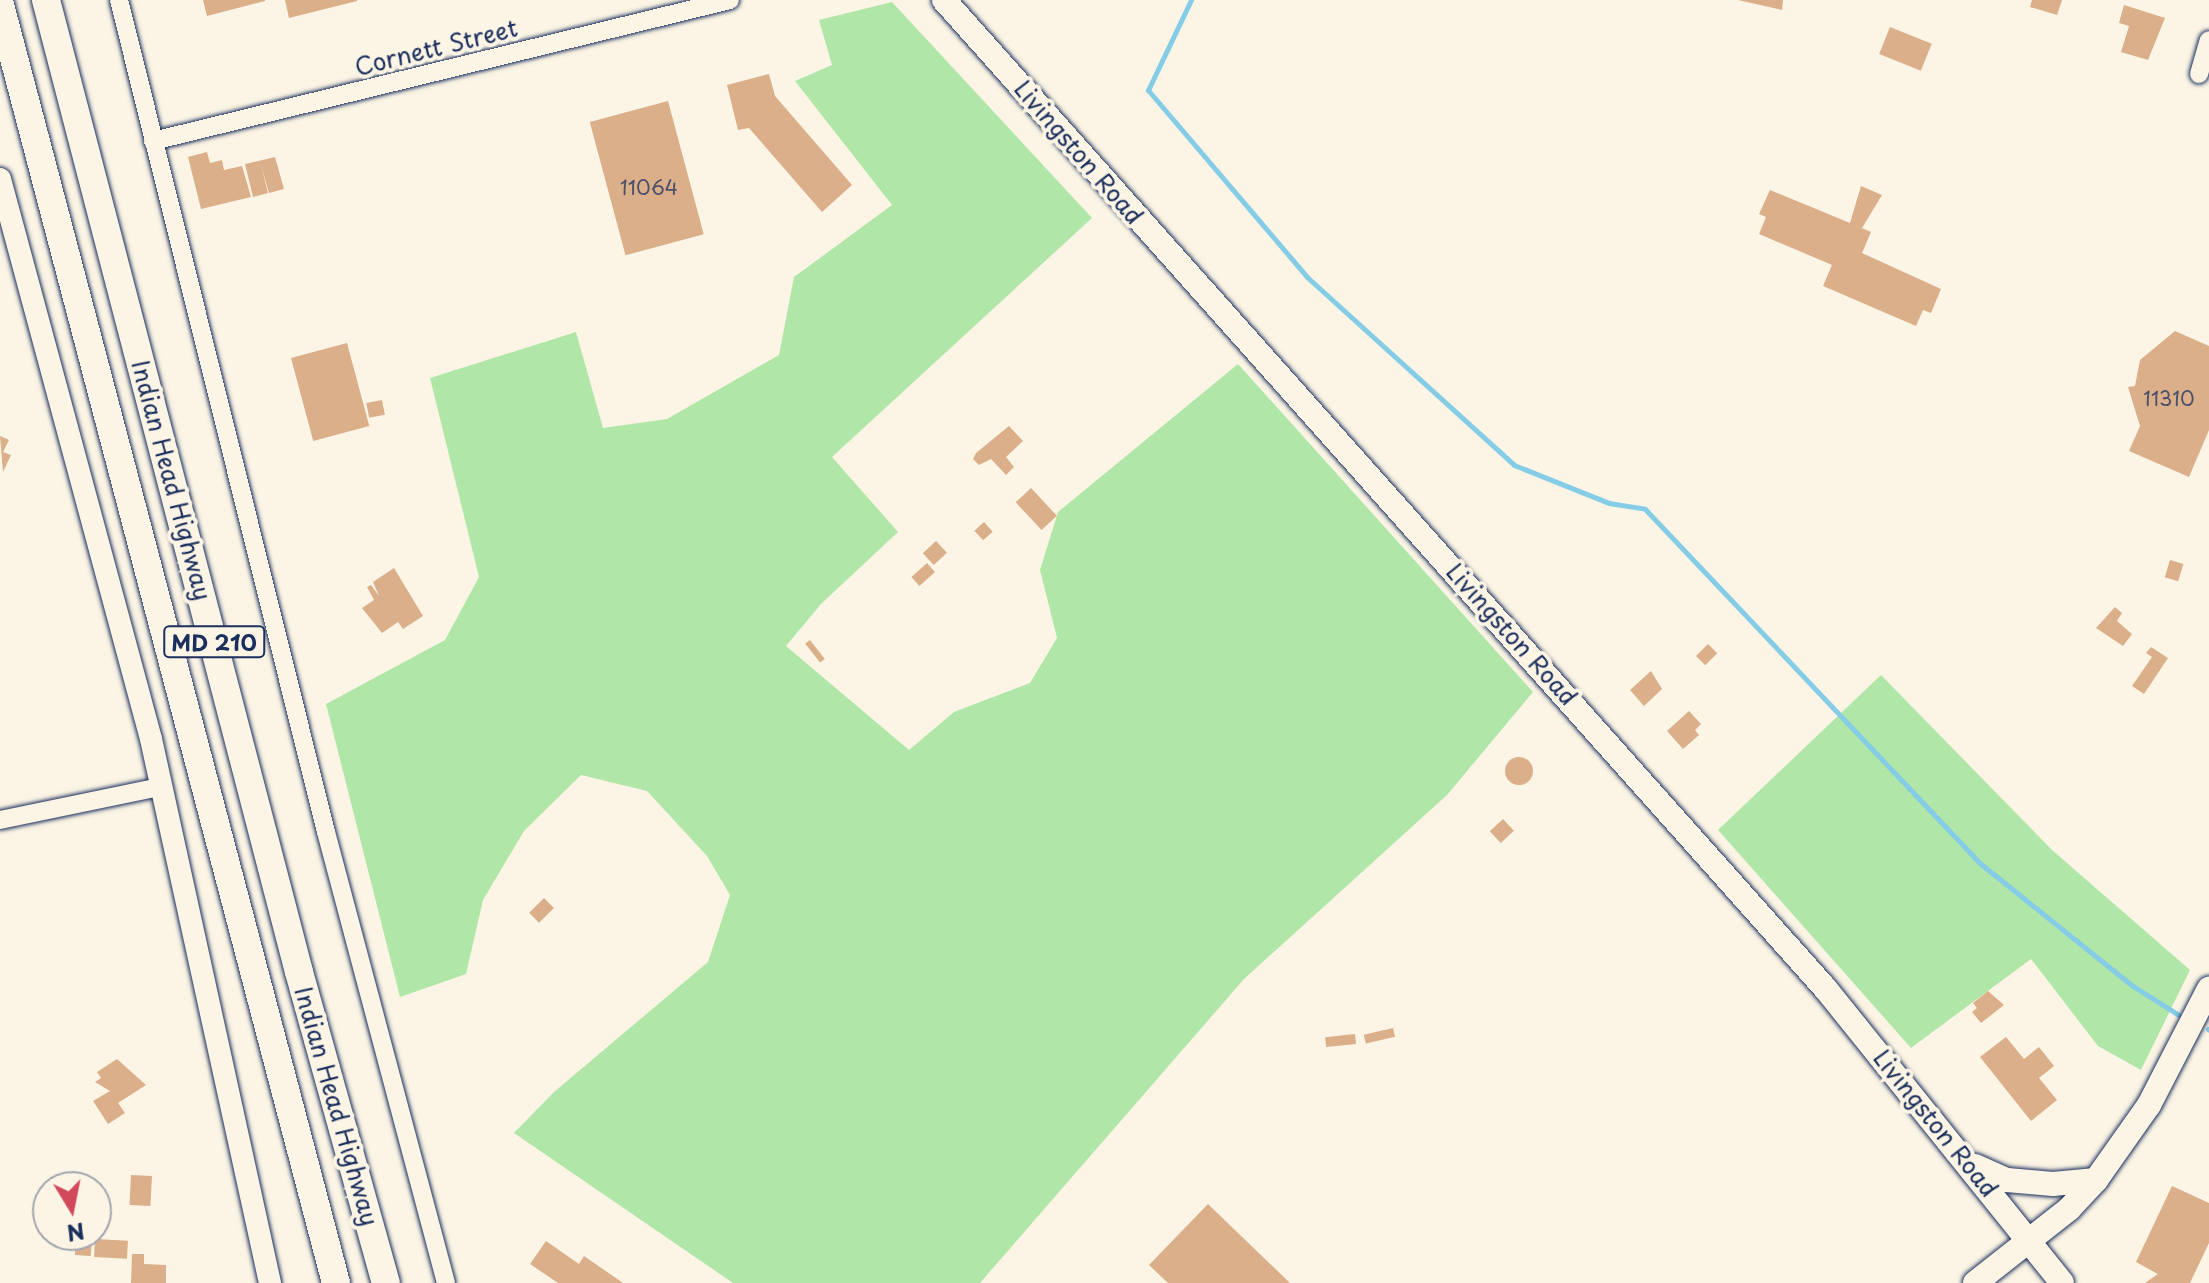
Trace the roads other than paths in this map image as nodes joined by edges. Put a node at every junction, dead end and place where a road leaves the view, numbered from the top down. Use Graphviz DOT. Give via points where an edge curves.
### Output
graph roads {
  1 [pos="46,0"];
  2 [pos="119,0"];
  3 [pos="730,0"];
  4 [pos="944,0"];
  5 [pos="0,5"];
  6 [pos="2209,40"];
  7 [pos="2199,74"];
  8 [pos="153,141"];
  9 [pos="0,179"];
  10 [pos="160,787"];
  11 [pos="0,820"];
  12 [pos="2209,989"];
  13 [pos="1972,1165"];
  14 [pos="2096,1180"];
  15 [pos="2030,1241"];
  16 [pos="270,1283"];
  17 [pos="336,1283"];
  18 [pos="386,1283"];
  19 [pos="446,1283"];
  20 [pos="1975,1283"];
  21 [pos="2062,1283"];
  1 -- 18 [label="highway, Indian Head Highway / MD 210" via="299,972"];
  2 -- 8 [label="street"];
  3 -- 8 [label="street, Cornett Street"];
  4 -- 13 [label="main road, Livingston Road" via="1614,747"];
  5 -- 17 [label="highway, Indian Head Highway / MD 210"];
  6 -- 7 [label="street"];
  8 -- 19 [label="street"];
  9 -- 10 [label="street"];
  10 -- 11 [label="street"];
  10 -- 16 [label="street"];
  12 -- 14 [label="main road" via="2149,1105"];
  13 -- 14 [label="main road" via="2007,1180"];
  13 -- 15 [label="main road, Livingston Road"];
  14 -- 15 [label="main road"];
  15 -- 20 [label="main road"];
  15 -- 21 [label="main road, Livingston Road"];
}
